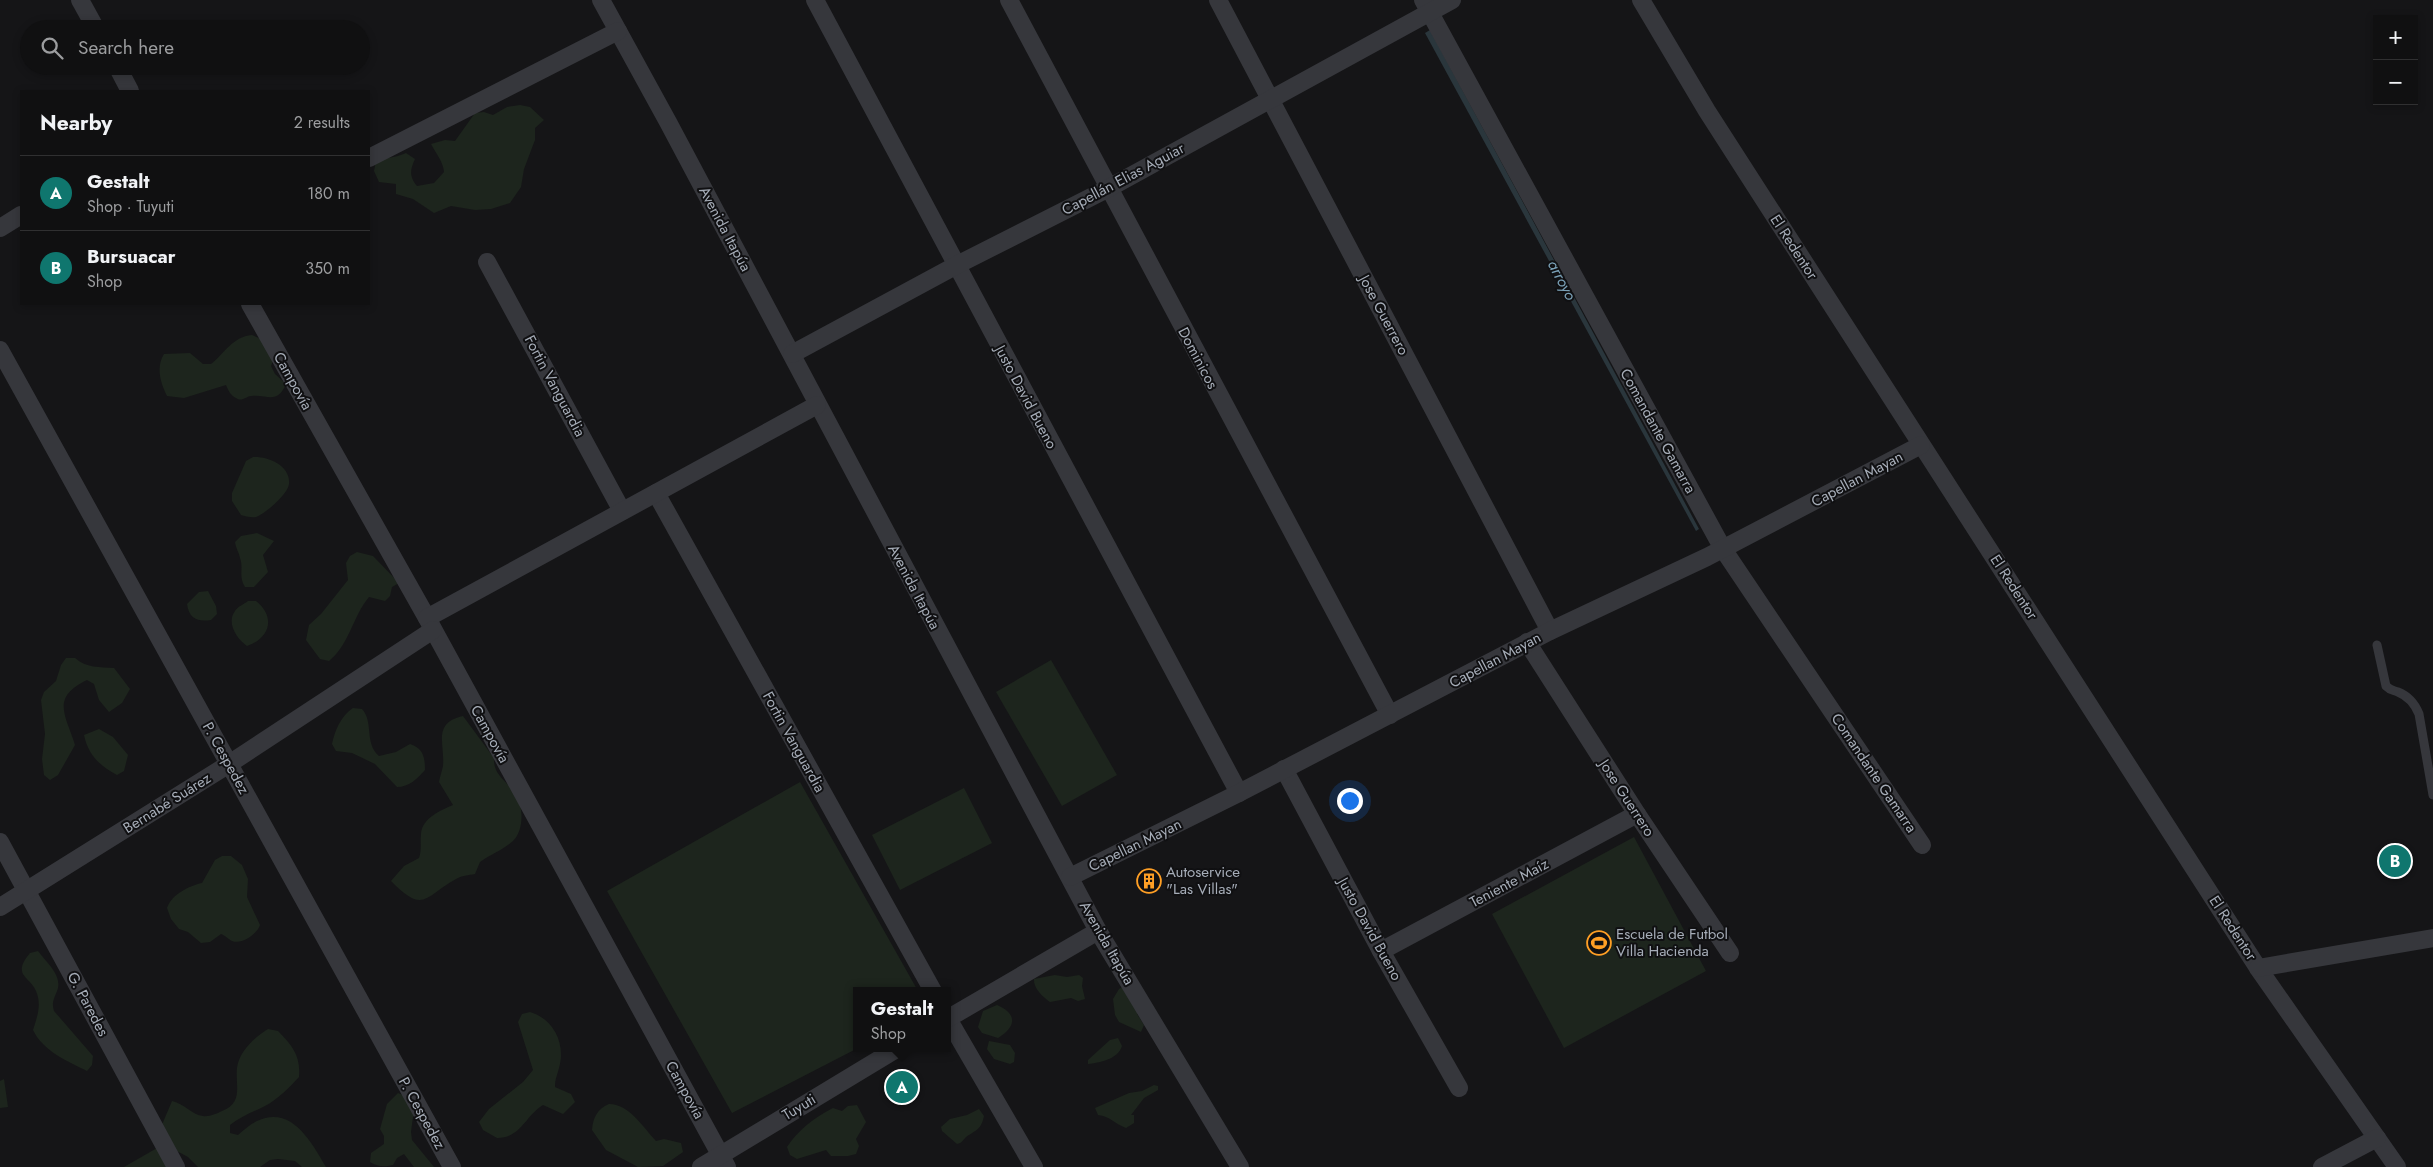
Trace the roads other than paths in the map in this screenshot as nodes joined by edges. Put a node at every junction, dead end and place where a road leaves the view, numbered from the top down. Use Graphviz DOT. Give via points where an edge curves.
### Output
graph roads {
  1 [pos="80,0"];
  2 [pos="601,0"];
  3 [pos="815,0"];
  4 [pos="1008,0"];
  5 [pos="1218,0"];
  6 [pos="1452,0"];
  7 [pos="1641,0"];
  8 [pos="1426,6"];
  9 [pos="91,20"];
  10 [pos="618,31"];
  11 [pos="121,75"];
  12 [pos="129,90"];
  13 [pos="1271,101"];
  14 [pos="370,157"];
  15 [pos="1107,189"];
  16 [pos="20,216"];
  17 [pos="0,228"];
  18 [pos="487,262"];
  19 [pos="956,266"];
  20 [pos="251,305"];
  21 [pos="0,350"];
  22 [pos="792,354"];
  23 [pos="817,405"];
  24 [pos="1921,445"];
  25 [pos="656,492"];
  26 [pos="622,511"];
  27 [pos="1723,549"];
  28 [pos="430,624"];
  29 [pos="1550,630"];
  30 [pos="1527,642"];
  31 [pos="2377,645"];
  32 [pos="1390,715"];
  33 [pos="230,764"];
  34 [pos="1284,769"];
  35 [pos="1239,793"];
  36 [pos="2433,795"];
  37 [pos="1636,814"];
  38 [pos="0,842"];
  39 [pos="1922,845"];
  40 [pos="1070,877"];
  41 [pos="27,891"];
  42 [pos="0,907"];
  43 [pos="1098,931"];
  44 [pos="2433,938"];
  45 [pos="1382,951"];
  46 [pos="1730,952"];
  47 [pos="2258,968"];
  48 [pos="930,987"];
  49 [pos="951,1016"];
  50 [pos="951,1025"];
  51 [pos="892,1052"];
  52 [pos="1459,1088"];
  53 [pos="2378,1138"];
  54 [pos="724,1161"];
  55 [pos="176,1167"];
  56 [pos="452,1167"];
  57 [pos="701,1167"];
  58 [pos="1034,1167"];
  59 [pos="1240,1167"];
  60 [pos="2322,1167"];
  61 [pos="2397,1167"];
  1 -- 9 [label="street"];
  2 -- 10 [label="street, Avenida Itapúa"];
  3 -- 19 [label="street, Justo David Bueno"];
  4 -- 15 [label="street, Dominicos"];
  5 -- 13 [label="street, Jose Guerrero"];
  6 -- 8 [label="street, Capellán Elias Aguiar"];
  7 -- 24 [label="street, El Redentor" via="1707,111"];
  8 -- 13 [label="street, Capellán Elias Aguiar"];
  8 -- 27 [label="street, Comandante Gamarra"];
  10 -- 14 [label="street"];
  10 -- 22 [label="street, Avenida Itapúa"];
  11 -- 12 [label="street"];
  13 -- 15 [label="street, Capellán Elias Aguiar"];
  13 -- 29 [label="street, Jose Guerrero"];
  15 -- 19 [label="street, Capellán Elias Aguiar"];
  15 -- 32 [label="street, Dominicos"];
  16 -- 17 [label="street"];
  18 -- 26 [label="street, Fortin Vanguardia"];
  19 -- 22 [label="street, Capellán Elias Aguiar"];
  19 -- 35 [label="street, Justo David Bueno"];
  20 -- 28 [label="street, Campovía"];
  21 -- 33 [label="street, P. Cespedez"];
  22 -- 23 [label="street, Avenida Itapúa"];
  23 -- 25 [label="street, Bernabé Suárez"];
  23 -- 40 [label="street, Avenida Itapúa"];
  24 -- 27 [label="street, Capellan Mayan"];
  24 -- 47 [label="street, El Redentor"];
  25 -- 26 [label="street, Bernabé Suárez"];
  25 -- 48 [label="street, Fortin Vanguardia"];
  26 -- 28 [label="street, Bernabé Suárez"];
  27 -- 29 [label="street, Capellan Mayan"];
  27 -- 39 [label="street, Comandante Gamarra"];
  28 -- 33 [label="street, Bernabé Suárez"];
  28 -- 54 [label="street, Campovía"];
  29 -- 30 [label="street, Capellan Mayan"];
  30 -- 32 [label="street, Capellan Mayan"];
  30 -- 37 [label="street, Jose Guerrero"];
  31 -- 36 [label="lane" via="2386,686 2414,703 2420,714"];
  32 -- 34 [label="street, Capellan Mayan"];
  33 -- 41 [label="street, Bernabé Suárez"];
  33 -- 56 [label="street, P. Cespedez"];
  34 -- 35 [label="street, Capellan Mayan"];
  34 -- 45 [label="street, Justo David Bueno"];
  35 -- 40 [label="street, Capellan Mayan"];
  37 -- 45 [label="street, Teniente Maíz"];
  37 -- 46 [label="street, Jose Guerrero"];
  38 -- 41 [label="street, G. Paredes"];
  40 -- 43 [label="street, Avenida Itapúa"];
  41 -- 42 [label="street, Bernabé Suárez"];
  41 -- 55 [label="street, G. Paredes"];
  43 -- 49 [label="street"];
  43 -- 59 [label="street, Avenida Itapúa"];
  44 -- 47 [label="street"];
  45 -- 52 [label="street, Justo David Bueno"];
  47 -- 53 [label="street, El Redentor"];
  50 -- 58 [label="street"];
  51 -- 54 [label="street, Tuyuti"];
  53 -- 60 [label="street"];
  53 -- 61 [label="street, El Redentor"];
  54 -- 57 [label="street, Tuyuti"];
}
